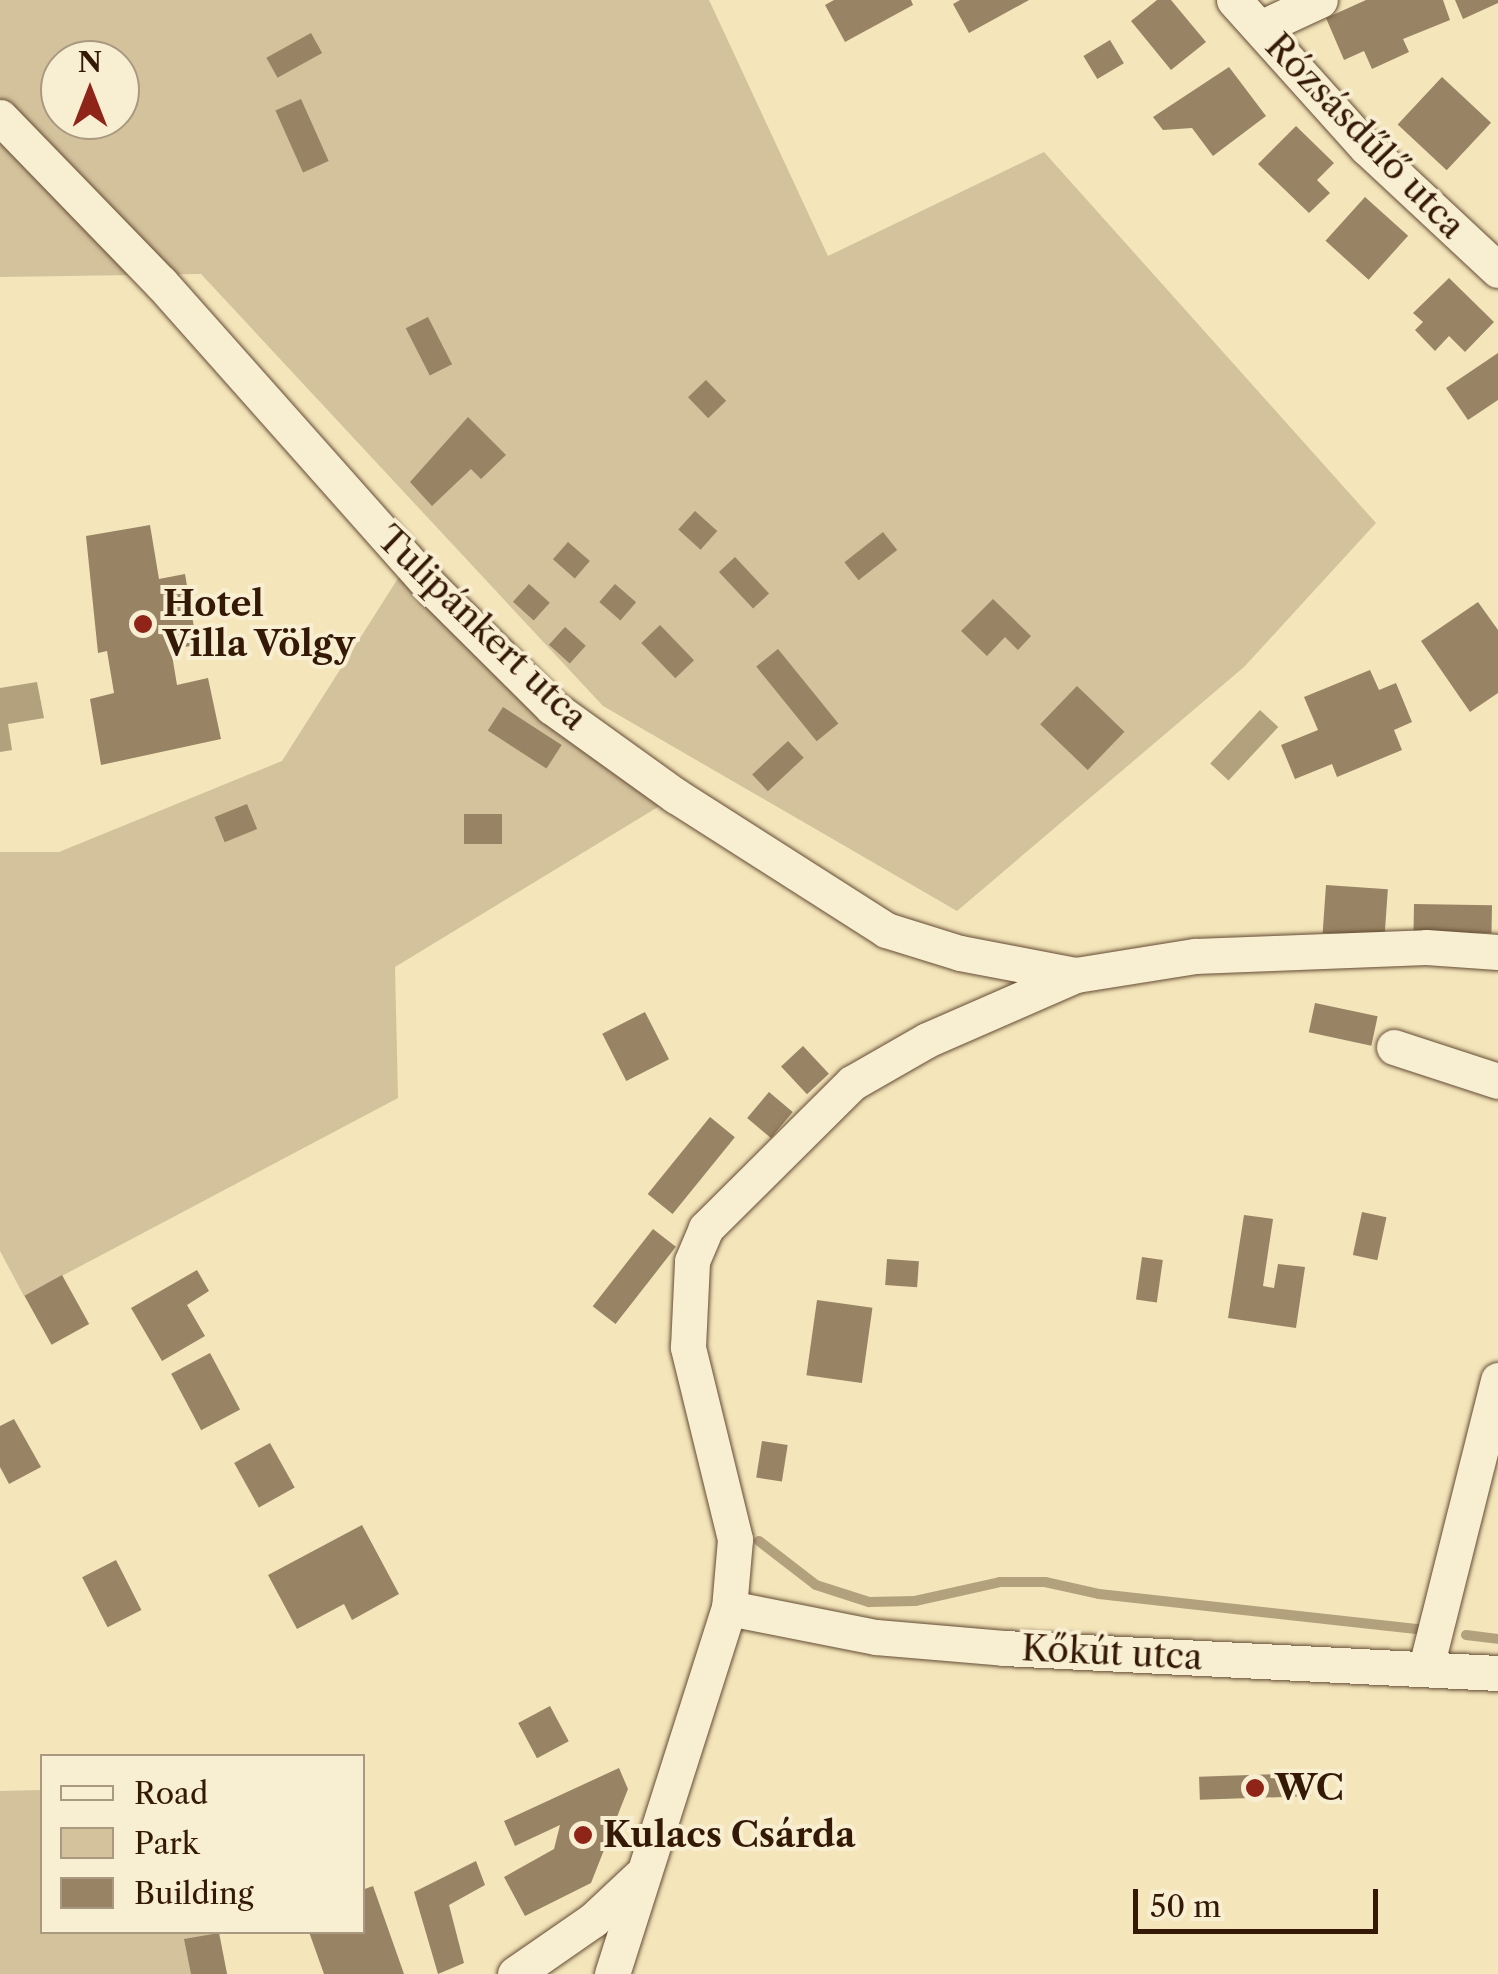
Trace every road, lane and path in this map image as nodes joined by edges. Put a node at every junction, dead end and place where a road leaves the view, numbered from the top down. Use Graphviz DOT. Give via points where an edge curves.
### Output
graph roads {
  1 [pos="1234,0"];
  2 [pos="1320,0"];
  3 [pos="1260,28"];
  4 [pos="0,117"];
  5 [pos="1498,270"];
  6 [pos="1498,952"];
  7 [pos="1076,975"];
  8 [pos="1394,1047"];
  9 [pos="1498,1082"];
  10 [pos="1498,1380"];
  11 [pos="729,1608"];
  12 [pos="1426,1667"];
  13 [pos="1498,1673"];
  14 [pos="644,1872"];
  15 [pos="515,1974"];
  16 [pos="612,1974"];
  1 -- 3 [label="street, Rózsásdűlő utca"];
  2 -- 3 [label="street"];
  3 -- 5 [label="street, Rózsásdűlő utca" via="1367,148"];
  4 -- 7 [label="street, Tulipánkert utca" via="161,284 434,590 552,707 676,796 886,930 960,954"];
  6 -- 7 [label="street" via="1195,956"];
  7 -- 11 [label="street" via="927,1040 852,1084 706,1228 692,1261 688,1347 735,1539"];
  8 -- 9 [label="street"];
  10 -- 12 [label="street"];
  11 -- 12 [label="street, Kőkút utca" via="876,1637 1004,1648"];
  11 -- 14 [label="street"];
  12 -- 13 [label="street, Kőkút utca"];
  14 -- 15 [label="street" via="593,1920"];
  14 -- 16 [label="street"];
}
